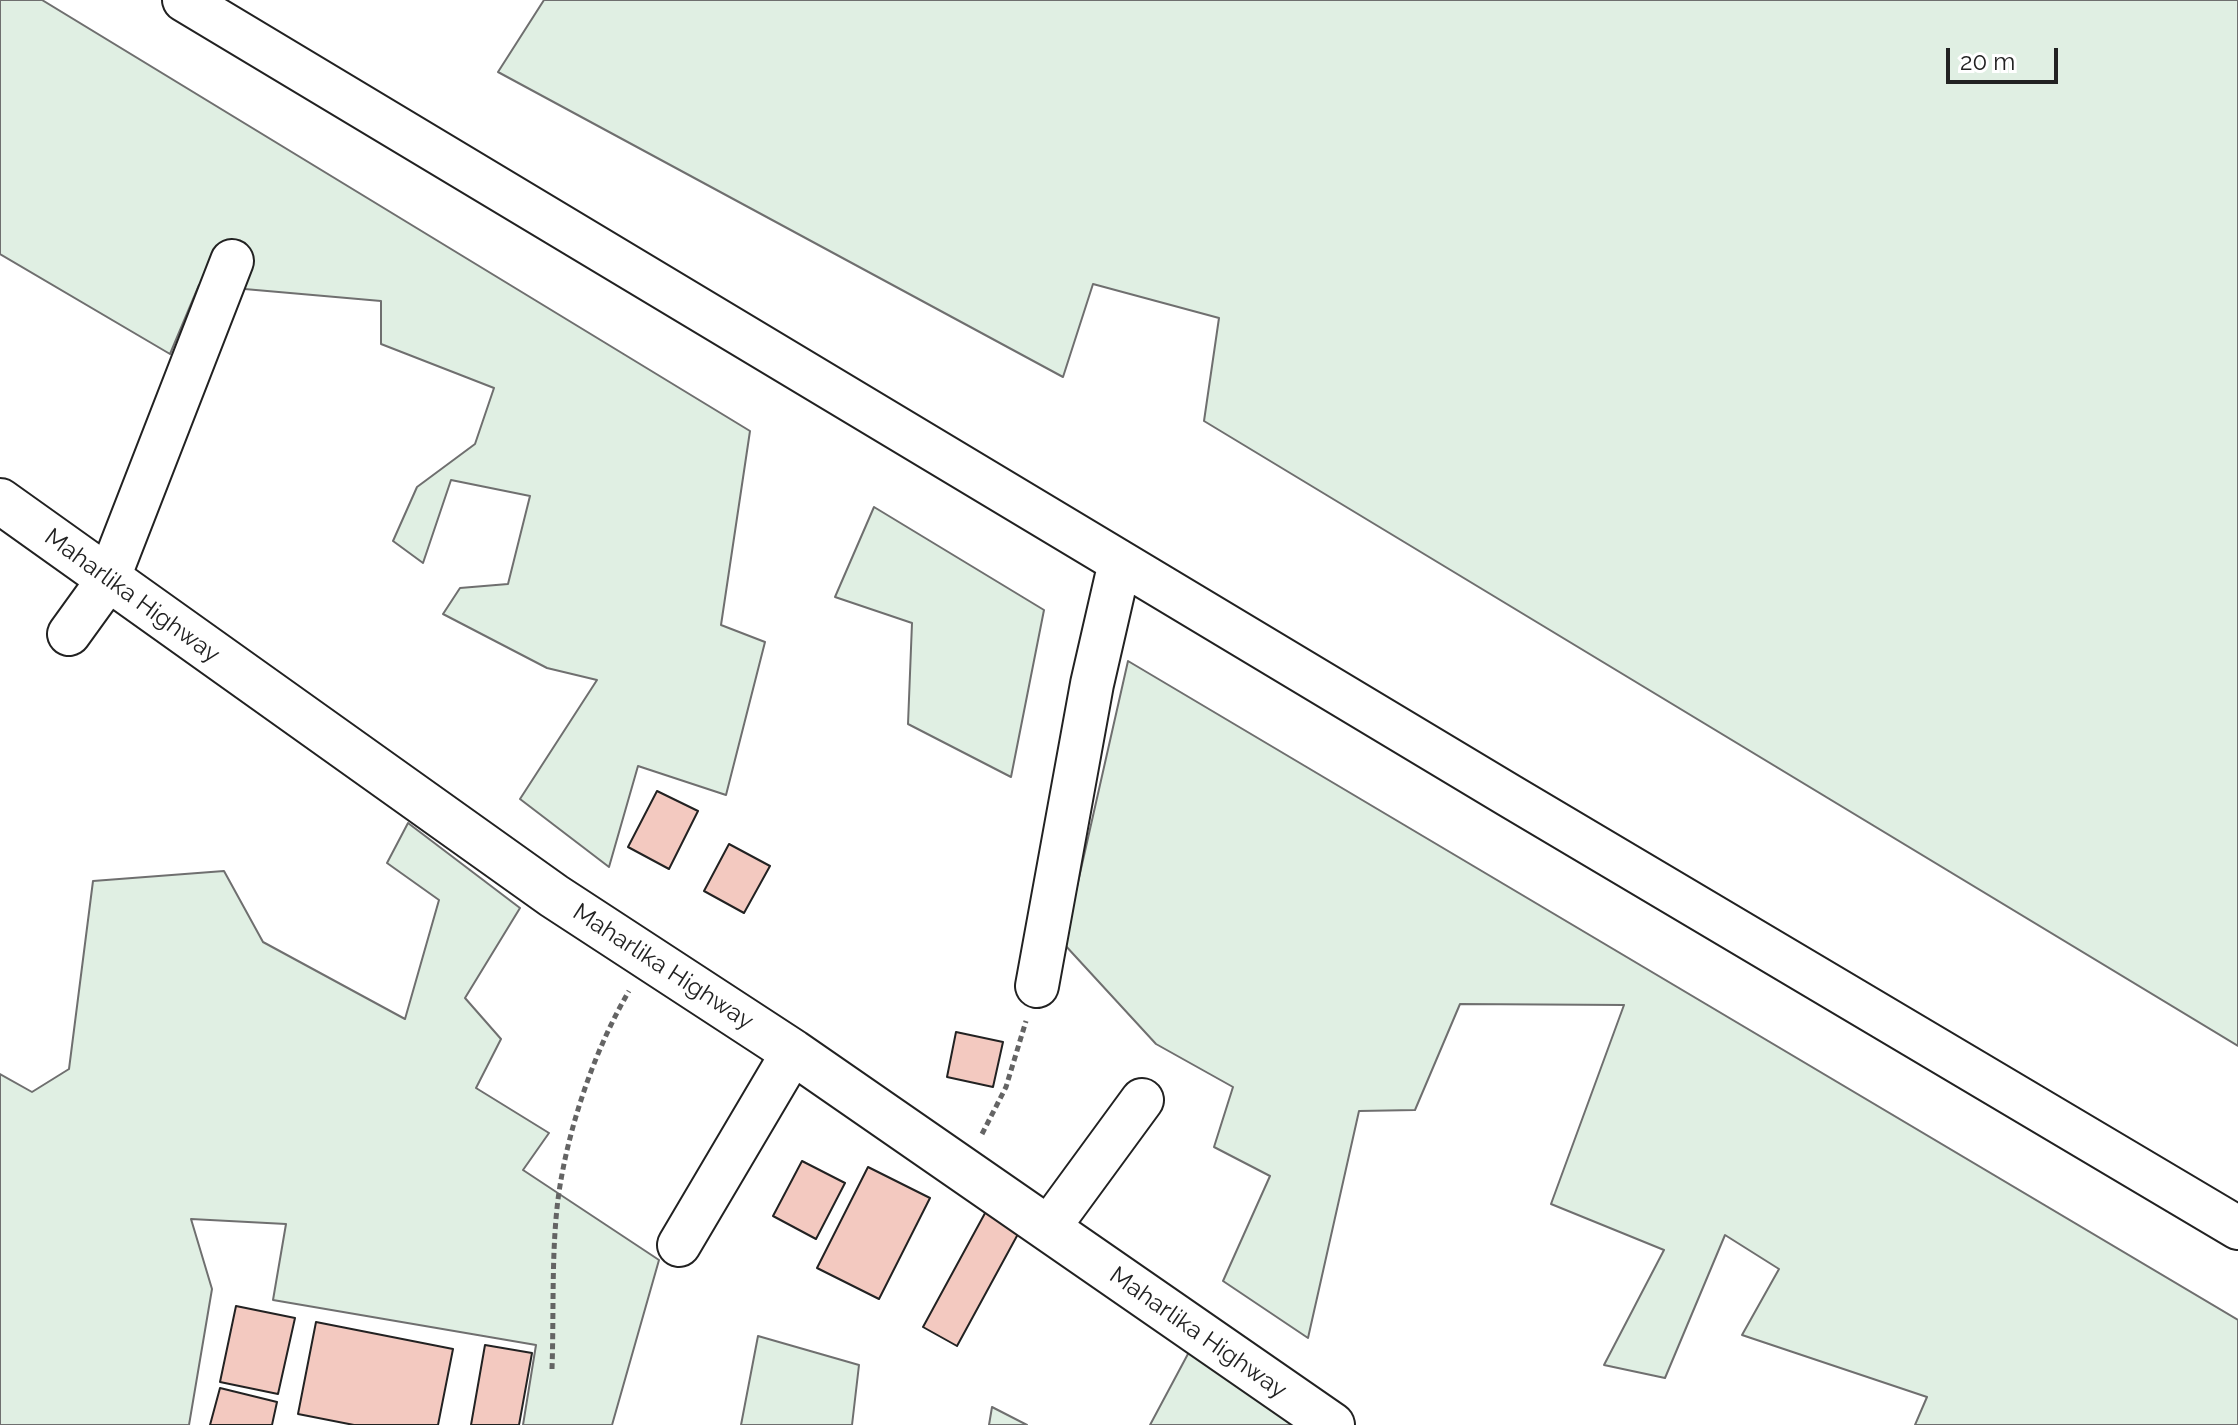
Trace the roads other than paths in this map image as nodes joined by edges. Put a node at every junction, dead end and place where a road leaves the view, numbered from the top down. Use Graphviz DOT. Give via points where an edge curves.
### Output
graph roads {
  1 [pos="184,0"];
  2 [pos="232,261"];
  3 [pos="0,501"];
  4 [pos="1120,562"];
  5 [pos="108,580"];
  6 [pos="69,634"];
  7 [pos="1037,986"];
  8 [pos="793,1052"];
  9 [pos="1142,1100"];
  10 [pos="1049,1227"];
  11 [pos="2238,1228"];
  12 [pos="679,1245"];
  13 [pos="1332,1425"];
  1 -- 4 [label="street"];
  2 -- 5 [label="street"];
  3 -- 5 [label="main road, Maharlika Highway"];
  4 -- 7 [label="street" via="1092,684"];
  4 -- 11 [label="street"];
  5 -- 6 [label="street"];
  5 -- 8 [label="main road, Maharlika Highway" via="541,888"];
  8 -- 10 [label="main road, Maharlika Highway"];
  8 -- 12 [label="street"];
  9 -- 10 [label="street"];
  10 -- 13 [label="main road, Maharlika Highway"];
}
